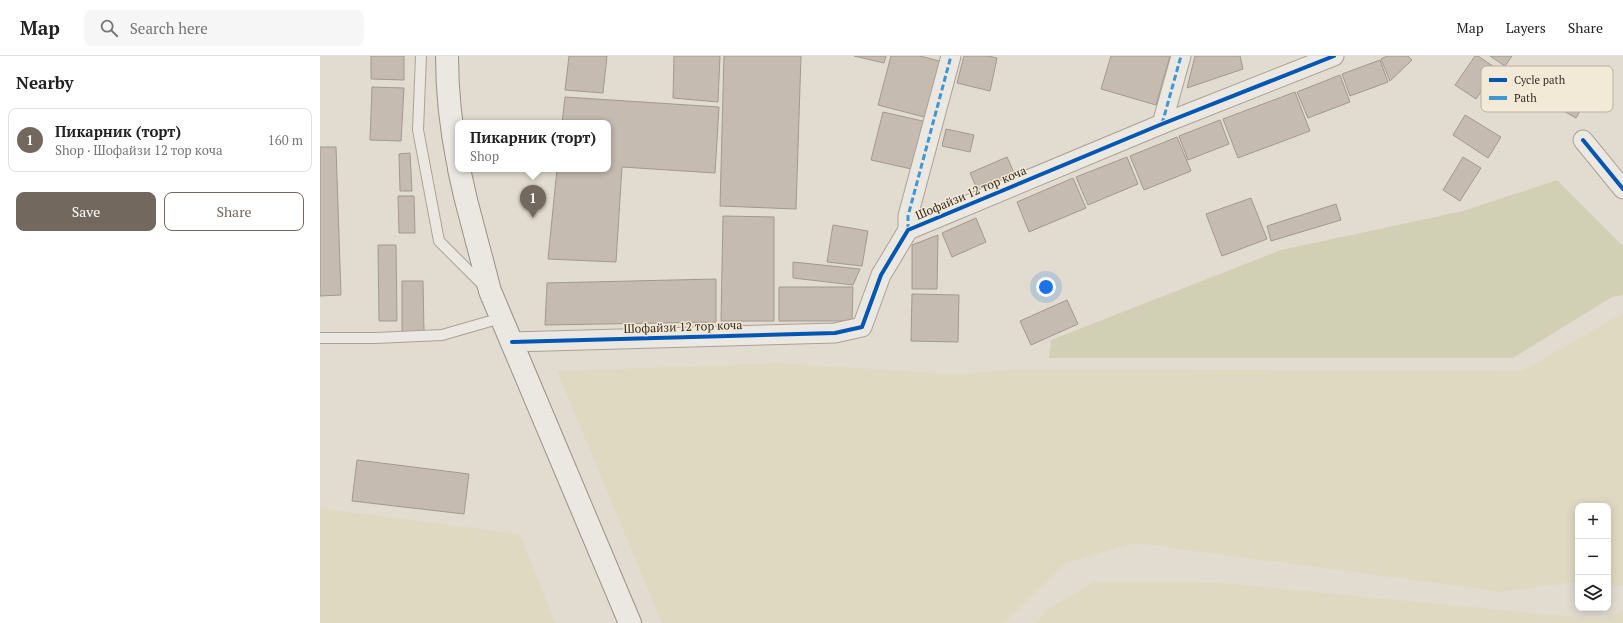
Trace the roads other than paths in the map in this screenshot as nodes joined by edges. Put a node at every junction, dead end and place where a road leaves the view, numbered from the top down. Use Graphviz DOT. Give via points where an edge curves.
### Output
graph roads {
  1 [pos="421,56"];
  2 [pos="447,56"];
  3 [pos="951,56"];
  4 [pos="1181,56"];
  5 [pos="1334,56"];
  6 [pos="1162,124"];
  7 [pos="1583,140"];
  8 [pos="455,149"];
  9 [pos="460,172"];
  10 [pos="1623,189"];
  11 [pos="908,230"];
  12 [pos="490,291"];
  13 [pos="501,318"];
  14 [pos="320,338"];
  15 [pos="512,342"];
  16 [pos="630,623"];
  1 -- 12 [label="lane" via="418,130 439,241"];
  2 -- 8 [label="main road"];
  3 -- 11 [label="street, Шофайзи 12 тор коча" via="908,216"];
  4 -- 6 [label="street"];
  5 -- 6 [label="street, Шофайзи 12 тор коча"];
  6 -- 11 [label="street, Шофайзи 12 тор коча"];
  7 -- 10 [label="street"];
  9 -- 12 [label="main road"];
  11 -- 15 [label="street, Шофайзи 12 тор коча" via="881,275 862,327 835,333"];
  12 -- 13 [label="main road"];
  13 -- 14 [label="lane" via="442,335"];
  13 -- 15 [label="main road"];
  15 -- 16 [label="main road"];
}
